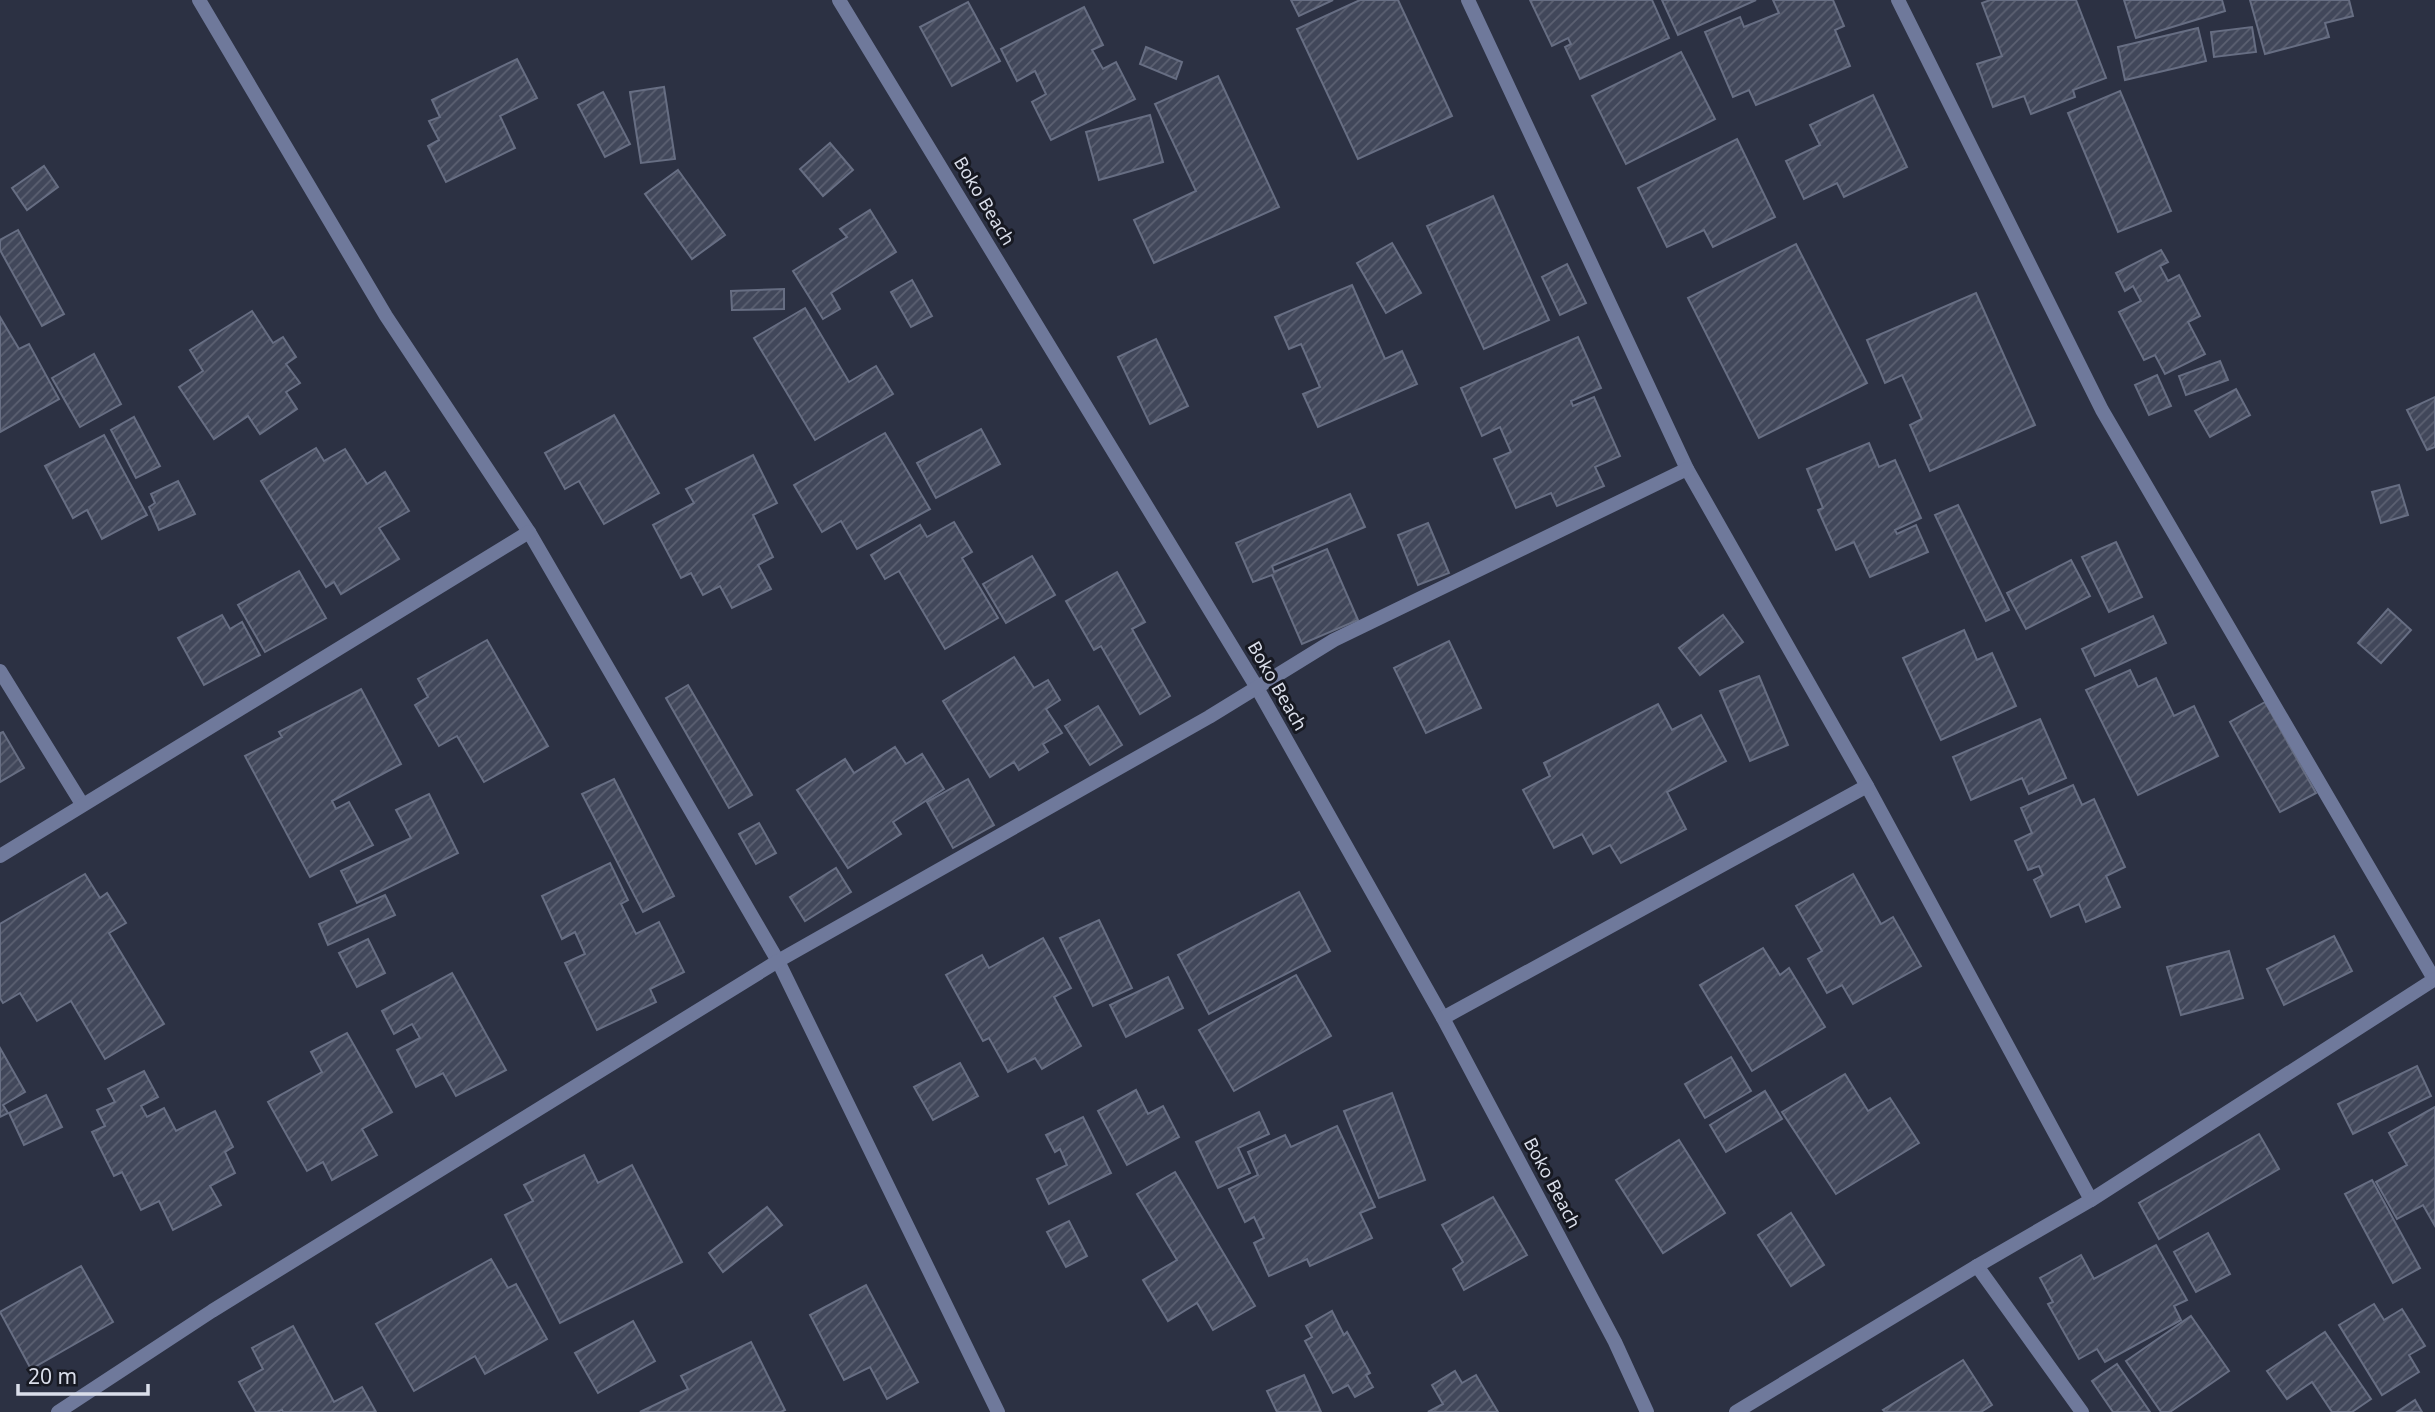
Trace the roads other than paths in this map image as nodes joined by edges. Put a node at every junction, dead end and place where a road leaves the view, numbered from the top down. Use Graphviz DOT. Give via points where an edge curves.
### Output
graph roads {
  1 [pos="199,0"];
  2 [pos="840,0"];
  3 [pos="1468,0"];
  4 [pos="1898,0"];
  5 [pos="1687,469"];
  6 [pos="529,532"];
  7 [pos="0,671"];
  8 [pos="1256,686"];
  9 [pos="1867,786"];
  10 [pos="82,804"];
  11 [pos="0,856"];
  12 [pos="778,961"];
  13 [pos="2435,979"];
  14 [pos="1443,1018"];
  15 [pos="2091,1200"];
  16 [pos="1976,1266"];
  17 [pos="58,1412"];
  18 [pos="998,1412"];
  19 [pos="1647,1412"];
  20 [pos="1736,1412"];
  21 [pos="2082,1412"];
  1 -- 6 [label="street" via="386,316"];
  2 -- 8 [label="street, Boko Beach"];
  3 -- 5 [label="street"];
  4 -- 13 [label="street" via="2102,410"];
  5 -- 8 [label="street" via="1334,640"];
  5 -- 9 [label="street"];
  6 -- 10 [label="street"];
  6 -- 12 [label="street"];
  7 -- 10 [label="street"];
  8 -- 12 [label="street"];
  8 -- 14 [label="street, Boko Beach"];
  9 -- 14 [label="street"];
  9 -- 15 [label="street"];
  10 -- 11 [label="street"];
  12 -- 17 [label="street" via="212,1311"];
  12 -- 18 [label="street"];
  13 -- 15 [label="street"];
  14 -- 19 [label="street, Boko Beach" via="1615,1342"];
  15 -- 16 [label="street"];
  16 -- 20 [label="street"];
  16 -- 21 [label="street"];
}
